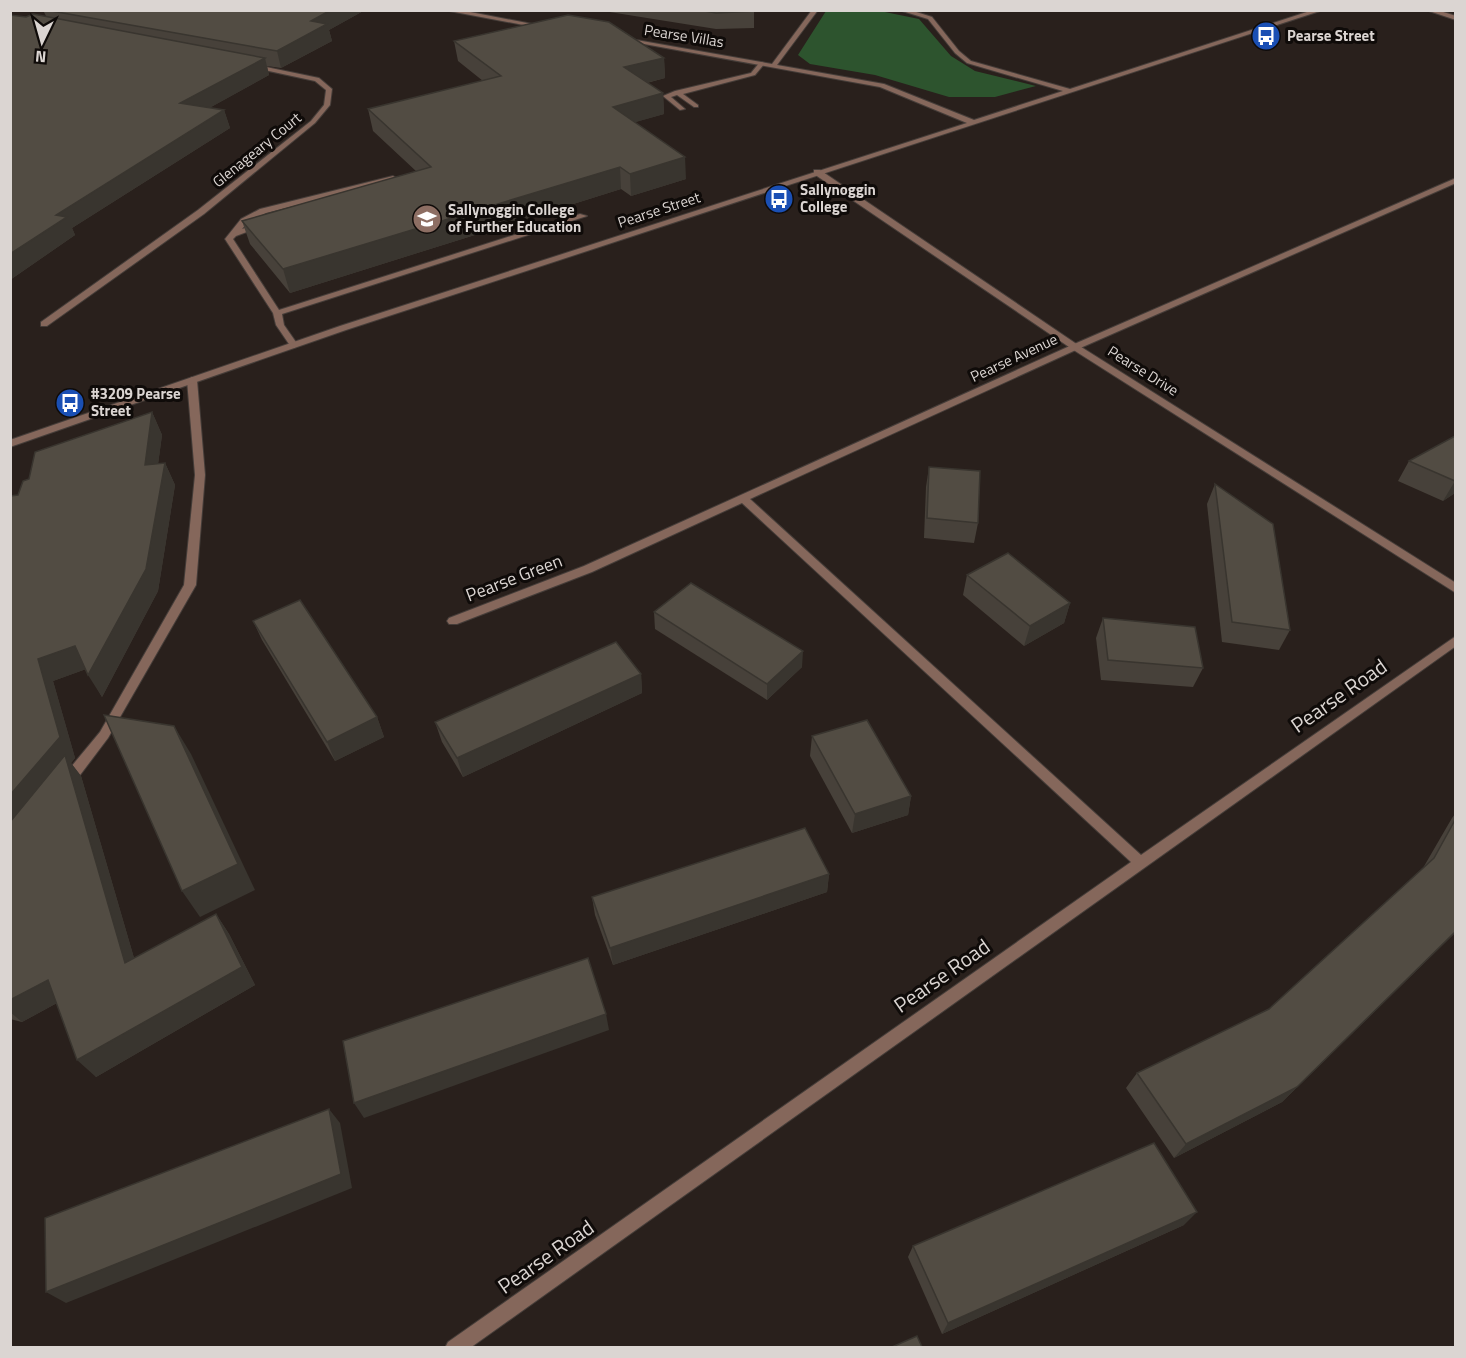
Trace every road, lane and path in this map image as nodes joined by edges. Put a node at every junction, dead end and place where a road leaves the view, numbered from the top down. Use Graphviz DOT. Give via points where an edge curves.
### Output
graph roads {
  1 [pos="447,10"];
  2 [pos="815,10"];
  3 [pos="902,10"];
  4 [pos="1320,10"];
  5 [pos="1429,10"];
  6 [pos="1455,18"];
  7 [pos="552,28"];
  8 [pos="611,38"];
  9 [pos="762,63"];
  10 [pos="247,65"];
  11 [pos="774,65"];
  12 [pos="1069,91"];
  13 [pos="677,92"];
  14 [pos="696,106"];
  15 [pos="682,109"];
  16 [pos="972,122"];
  17 [pos="817,172"];
  18 [pos="1455,180"];
  19 [pos="369,194"];
  20 [pos="583,216"];
  21 [pos="273,221"];
  22 [pos="233,234"];
  23 [pos="277,313"];
  24 [pos="44,324"];
  25 [pos="294,345"];
  26 [pos="1075,347"];
  27 [pos="192,380"];
  28 [pos="10,444"];
  29 [pos="743,498"];
  30 [pos="588,569"];
  31 [pos="1455,589"];
  32 [pos="453,621"];
  33 [pos="1455,640"];
  34 [pos="56,795"];
  35 [pos="1140,862"];
  36 [pos="454,1347"];
  1 -- 7 [label="street"];
  2 -- 11 [label="street"];
  3 -- 12 [label="street" via="930,18 969,62"];
  4 -- 12 [label="street, Pearse Street"];
  5 -- 6 [label="street"];
  8 -- 9 [label="street, Pearse Villas"];
  9 -- 11 [label="street, Pearse Villas"];
  9 -- 13 [label="street" via="753,74"];
  10 -- 24 [label="street, Glenageary Court" via="317,79 329,89 327,105 313,122 201,212"];
  11 -- 16 [label="street, Pearse Villas" via="882,85"];
  12 -- 16 [label="street, Pearse Street"];
  13 -- 14 [label="street"];
  13 -- 15 [label="street" via="666,96"];
  16 -- 17 [label="street, Pearse Street"];
  17 -- 25 [label="street, Pearse Street"];
  17 -- 26 [label="street, Pearse Drive"];
  18 -- 26 [label="street, Pearse Avenue"];
  19 -- 22 [label="street" via="400,185 393,178 262,212 244,221"];
  20 -- 23 [label="street"];
  21 -- 22 [label="street"];
  22 -- 23 [label="street" via="229,239"];
  23 -- 25 [label="street" via="280,326"];
  25 -- 27 [label="street, Pearse Street"];
  26 -- 29 [label="street, Pearse Avenue"];
  26 -- 31 [label="street, Pearse Drive"];
  27 -- 28 [label="street, Pearse Street"];
  27 -- 34 [label="street" via="200,475 190,585 104,735"];
  29 -- 30 [label="street, Pearse Avenue"];
  29 -- 35 [label="street"];
  30 -- 32 [label="street, Pearse Green"];
  33 -- 35 [label="street, Pearse Road"];
  35 -- 36 [label="street, Pearse Road"];
}
